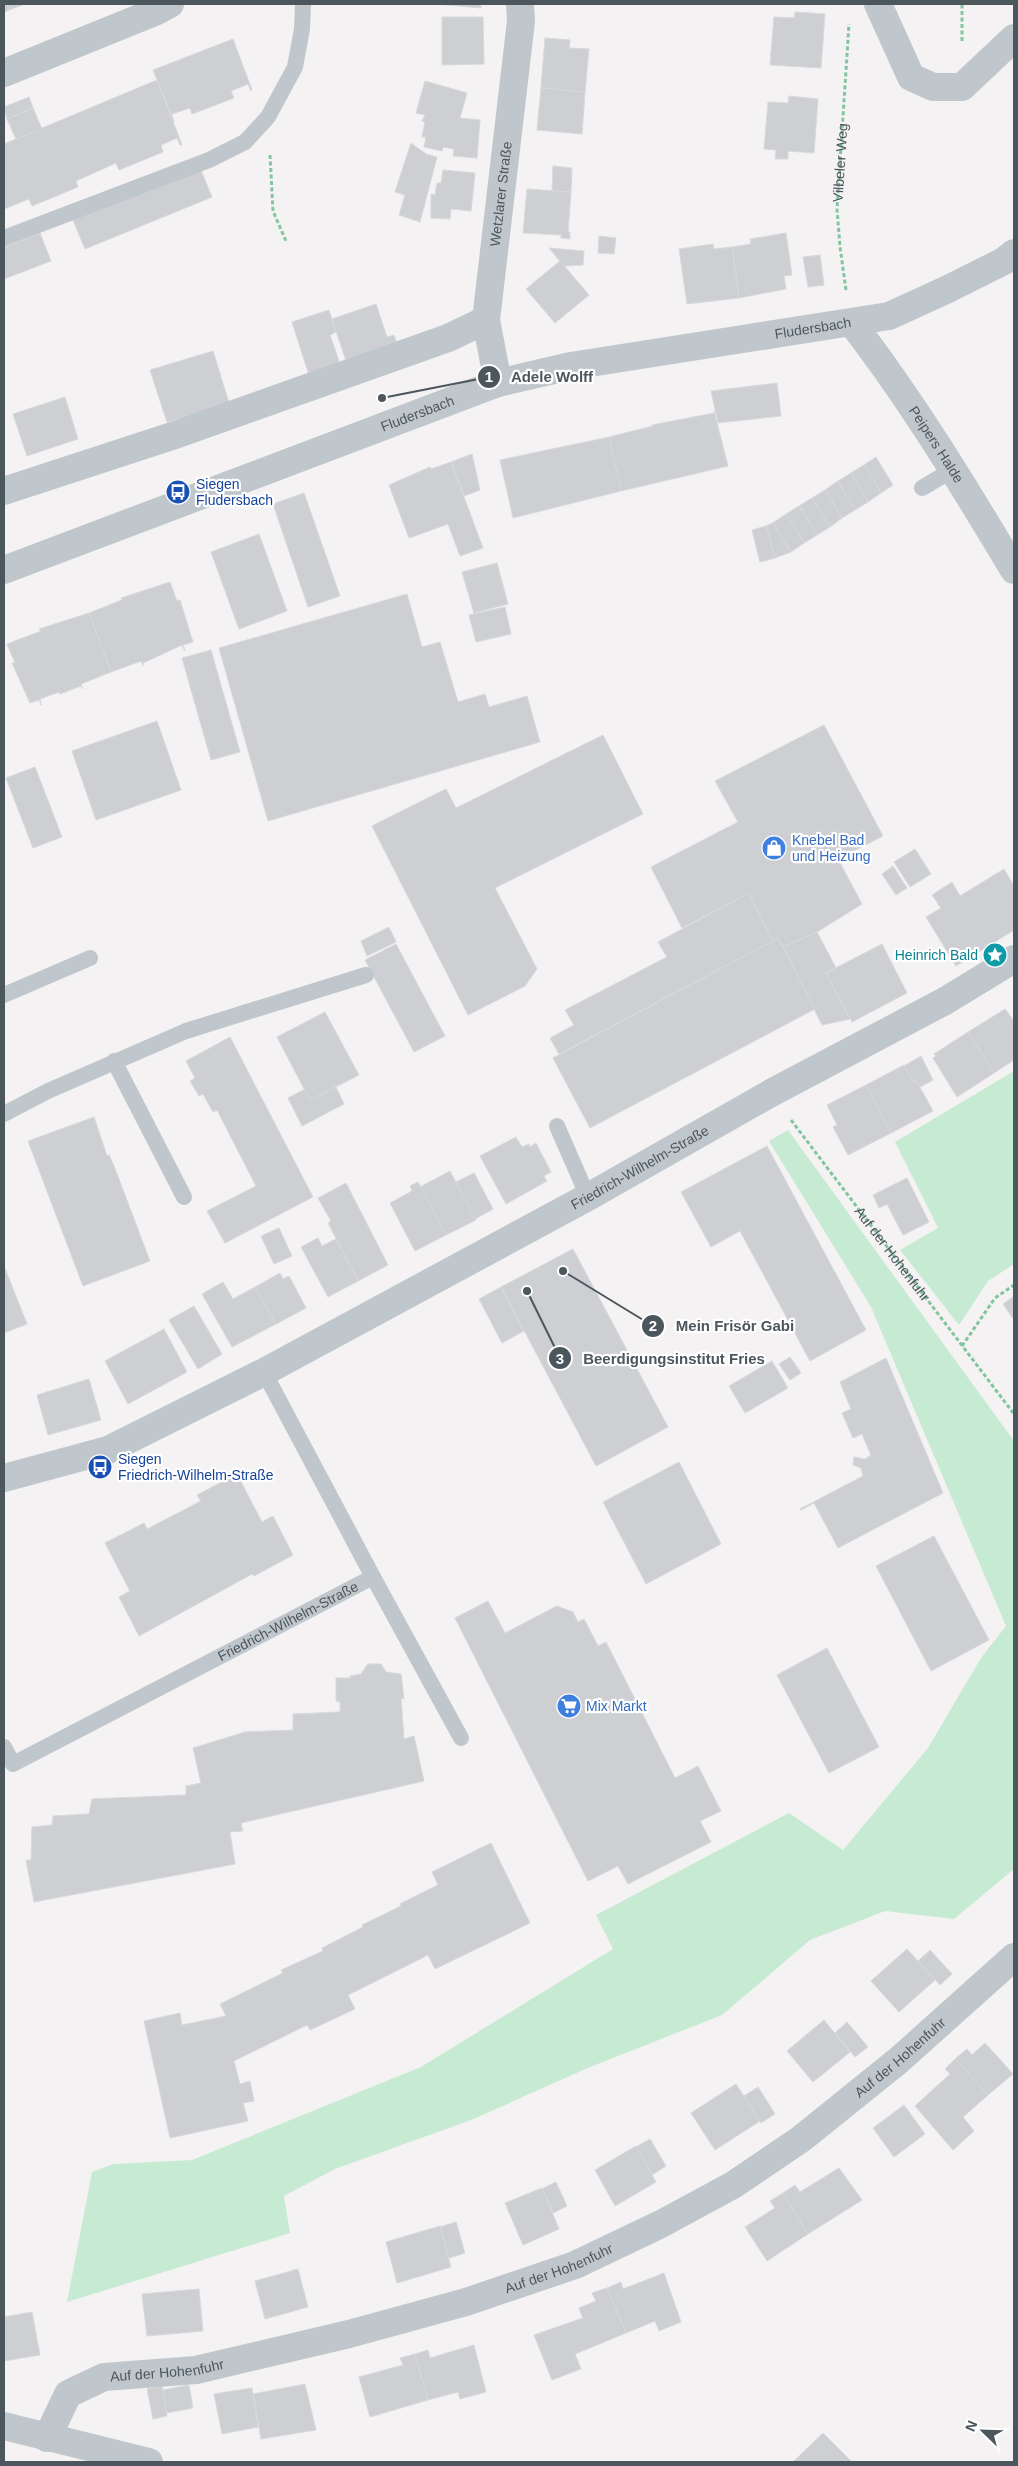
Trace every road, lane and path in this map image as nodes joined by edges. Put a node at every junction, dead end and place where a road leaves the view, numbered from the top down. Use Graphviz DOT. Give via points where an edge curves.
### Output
graph roads {
  1 [pos="170,4"];
  2 [pos="303,4"];
  3 [pos="520,4"];
  4 [pos="878,4"];
  5 [pos="849,23"];
  6 [pos="1014,38"];
  7 [pos="4,73"];
  8 [pos="268,117"];
  9 [pos="4,238"];
  10 [pos="286,241"];
  11 [pos="1014,253"];
  12 [pos="486,320"];
  13 [pos="852,323"];
  14 [pos="498,383"];
  15 [pos="954,469"];
  16 [pos="922,488"];
  17 [pos="4,491"];
  18 [pos="4,570"];
  19 [pos="1014,570"];
  20 [pos="90,958"];
  21 [pos="1014,959"];
  22 [pos="366,975"];
  23 [pos="4,995"];
  24 [pos="114,1061"];
  25 [pos="771,1093"];
  26 [pos="4,1114"];
  27 [pos="557,1126"];
  28 [pos="184,1197"];
  29 [pos="588,1197"];
  30 [pos="1014,1286"];
  31 [pos="962,1346"];
  32 [pos="264,1372"];
  33 [pos="1014,1414"];
  34 [pos="4,1478"];
  35 [pos="373,1577"];
  36 [pos="461,1738"];
  37 [pos="4,1746"];
  38 [pos="1014,1957"];
  39 [pos="4,2426"];
  40 [pos="47,2438"];
  41 [pos="148,2462"];
  1 -- 7 [label="street"];
  2 -- 8 [label="lane" via="295,67"];
  3 -- 12 [label="street, Wetzlarer Straße" via="521,21"];
  4 -- 6 [label="street" via="911,77 933,87 962,87"];
  5 -- 13 [label="path, Vilbeler Weg" via="837,209"];
  8 -- 9 [label="lane" via="245,142 210,160"];
  8 -- 10 [label="path" via="273,211"];
  11 -- 13 [label="street, Fludersbach" via="1004,261 889,316"];
  12 -- 14 [label="street, Wetzlarer Straße"];
  12 -- 17 [label="street" via="448,338 190,430"];
  13 -- 14 [label="street, Fludersbach" via="571,366"];
  13 -- 15 [label="street, Peipers Halde" via="886,367"];
  14 -- 18 [label="street, Fludersbach"];
  15 -- 16 [label="lane"];
  15 -- 19 [label="street, Peipers Halde"];
  20 -- 23 [label="lane"];
  21 -- 25 [label="street, Friedrich-Wilhelm-Straße" via="945,1001"];
  22 -- 24 [label="lane" via="186,1031"];
  24 -- 26 [label="lane"];
  24 -- 28 [label="lane"];
  25 -- 29 [label="street, Friedrich-Wilhelm-Straße"];
  25 -- 31 [label="path, Auf der Hohenfuhr"];
  27 -- 29 [label="lane"];
  29 -- 32 [label="street, Friedrich-Wilhelm-Straße"];
  30 -- 31 [label="path" via="995,1298"];
  31 -- 33 [label="path, Auf der Hohenfuhr"];
  32 -- 34 [label="street, Friedrich-Wilhelm-Straße" via="108,1450"];
  32 -- 35 [label="lane, Friedrich-Wilhelm-Straße"];
  35 -- 36 [label="lane"];
  35 -- 37 [label="lane, Friedrich-Wilhelm-Straße" via="13,1764"];
  38 -- 40 [label="street, Auf der Hohenfuhr" via="899,2060 801,2139 732,2184 661,2224 575,2265 466,2302 196,2370 104,2377 68,2394"];
  39 -- 40 [label="street"];
  40 -- 41 [label="street"];
}
